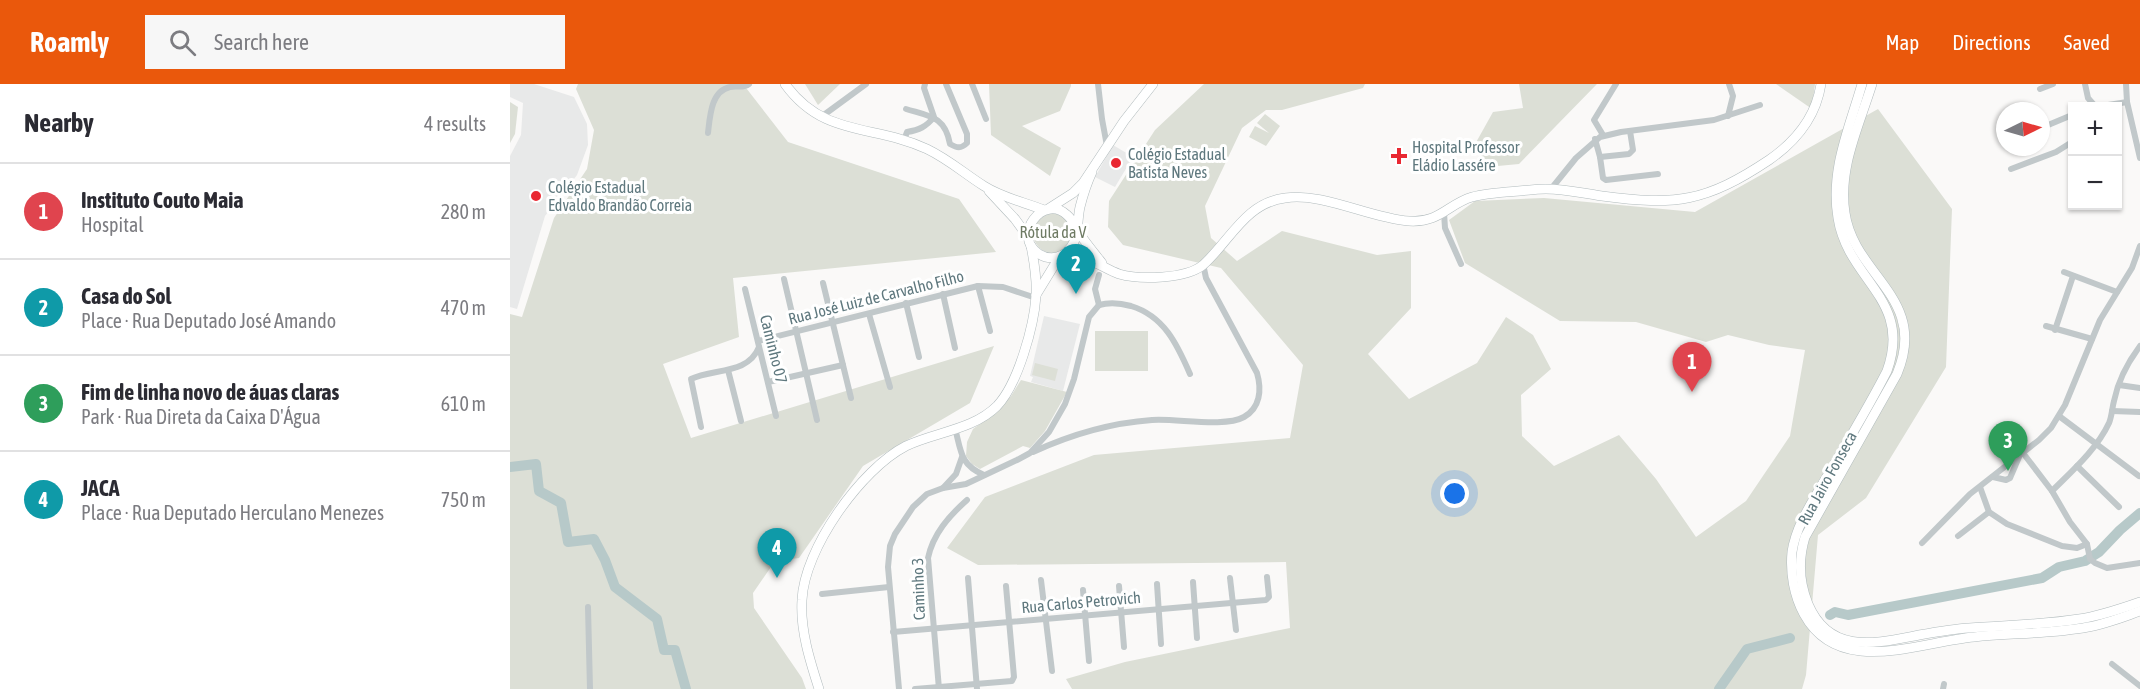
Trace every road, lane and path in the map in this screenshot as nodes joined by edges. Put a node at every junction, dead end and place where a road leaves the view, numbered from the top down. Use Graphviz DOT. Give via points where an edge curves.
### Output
graph roads {
  1 [pos="749,84"];
  2 [pos="785,84"];
  3 [pos="866,84"];
  4 [pos="925,84"];
  5 [pos="946,84"];
  6 [pos="972,84"];
  7 [pos="1098,84"];
  8 [pos="1153,84"];
  9 [pos="1616,84"];
  10 [pos="1729,84"];
  11 [pos="1821,84"];
  12 [pos="1862,84"];
  13 [pos="1872,84"];
  14 [pos="2053,84"];
  15 [pos="2085,84"];
  16 [pos="2126,84"];
  17 [pos="2040,89"];
  18 [pos="2091,102"];
  19 [pos="2127,102"];
  20 [pos="2122,103"];
  21 [pos="1760,105"];
  22 [pos="906,109"];
  23 [pos="1728,116"];
  24 [pos="821,117"];
  25 [pos="934,117"];
  26 [pos="2068,117"];
  27 [pos="986,119"];
  28 [pos="2050,124"];
  29 [pos="1630,130"];
  30 [pos="708,133"];
  31 [pos="1604,135"];
  32 [pos="1595,139"];
  33 [pos="904,140"];
  34 [pos="2139,142"];
  35 [pos="2068,145"];
  36 [pos="1108,147"];
  37 [pos="1600,157"];
  38 [pos="2140,158"];
  39 [pos="2011,169"];
  40 [pos="1092,172"];
  41 [pos="1658,174"];
  42 [pos="986,187"];
  43 [pos="1551,189"];
  44 [pos="1046,210"];
  45 [pos="1444,213"];
  46 [pos="1431,218"];
  47 [pos="1445,228"];
  48 [pos="1077,229"];
  49 [pos="1029,241"];
  50 [pos="2140,246"];
  51 [pos="1062,255"];
  52 [pos="2137,263"];
  53 [pos="1461,264"];
  54 [pos="1200,267"];
  55 [pos="1102,271"];
  56 [pos="2064,272"];
  57 [pos="2073,276"];
  58 [pos="784,279"];
  59 [pos="823,283"];
  60 [pos="978,286"];
  61 [pos="745,289"];
  62 [pos="2117,292"];
  63 [pos="943,294"];
  64 [pos="1036,297"];
  65 [pos="906,303"];
  66 [pos="1099,305"];
  67 [pos="869,314"];
  68 [pos="833,323"];
  69 [pos="2046,326"];
  70 [pos="2055,330"];
  71 [pos="797,331"];
  72 [pos="990,331"];
  73 [pos="2092,339"];
  74 [pos="758,344"];
  75 [pos="2140,347"];
  76 [pos="955,348"];
  77 [pos="919,357"];
  78 [pos="843,365"];
  79 [pos="728,370"];
  80 [pos="807,373"];
  81 [pos="1190,374"];
  82 [pos="768,382"];
  83 [pos="2119,385"];
  84 [pos="890,387"];
  85 [pos="2140,388"];
  86 [pos="851,398"];
  87 [pos="2112,411"];
  88 [pos="2140,412"];
  89 [pos="776,416"];
  90 [pos="2059,416"];
  91 [pos="817,420"];
  92 [pos="741,421"];
  93 [pos="702,427"];
  94 [pos="955,428"];
  95 [pos="2095,444"];
  96 [pos="1030,453"];
  97 [pos="2021,455"];
  98 [pos="962,457"];
  99 [pos="2077,466"];
  100 [pos="984,475"];
  101 [pos="2139,476"];
  102 [pos="1993,477"];
  103 [pos="1980,487"];
  104 [pos="943,488"];
  105 [pos="2052,491"];
  106 [pos="967,500"];
  107 [pos="2119,507"];
  108 [pos="1989,513"];
  109 [pos="1958,536"];
  110 [pos="1922,543"];
  111 [pos="2087,544"];
  112 [pos="2140,563"];
  113 [pos="1267,577"];
  114 [pos="968,578"];
  115 [pos="1230,578"];
  116 [pos="1041,580"];
  117 [pos="1193,582"];
  118 [pos="1157,584"];
  119 [pos="1006,586"];
  120 [pos="1119,586"];
  121 [pos="889,587"];
  122 [pos="1083,590"];
  123 [pos="822,594"];
  124 [pos="1233,602"];
  125 [pos="2140,602"];
  126 [pos="1196,605"];
  127 [pos="588,608"];
  128 [pos="1159,609"];
  129 [pos="2140,611"];
  130 [pos="1121,613"];
  131 [pos="1084,615"];
  132 [pos="1046,619"];
  133 [pos="1009,622"];
  134 [pos="972,626"];
  135 [pos="933,629"];
  136 [pos="1236,630"];
  137 [pos="893,632"];
  138 [pos="1197,638"];
  139 [pos="1161,644"];
  140 [pos="1124,647"];
  141 [pos="1089,661"];
  142 [pos="2112,664"];
  143 [pos="1052,671"];
  144 [pos="977,686"];
  145 [pos="2140,686"];
  146 [pos="939,688"];
  147 [pos="590,689"];
  148 [pos="819,689"];
  149 [pos="899,689"];
  150 [pos="915,689"];
  1 -- 30 [label="street" via="730,87 716,96"];
  2 -- 24 [label="main road" via="800,103"];
  3 -- 24 [label="street"];
  4 -- 25 [label="street"];
  5 -- 25 [label="street" via="967,134 967,143 960,147 950,144 944,127"];
  6 -- 27 [label="street"];
  7 -- 36 [label="street"];
  8 -- 36 [label="main road"];
  9 -- 31 [label="street" via="1594,120"];
  10 -- 23 [label="street" via="1733,96"];
  11 -- 43 [label="main road" via="1813,111 1794,140 1749,174 1720,189 1692,198 1656,202"];
  12 -- 129 [label="main road, Rua Jairo Fonseca" via="1837,168 1836,208 1847,247 1889,311 1893,348 1887,371 1796,537 1793,582 1803,613 1826,640 1845,649 1870,653 1946,640 2087,627"];
  13 -- 125 [label="main road, Rua Jairo Fonseca" via="1844,172 1845,214 1856,246 1898,306 1903,322 1903,348 1897,374 1805,537 1800,572 1810,608 1832,633 1852,642 1873,644 1945,630 2079,619"];
  14 -- 17 [label="street"];
  15 -- 18 [label="street"];
  16 -- 19 [label="street"];
  19 -- 20 [label="street"];
  19 -- 34 [label="street"];
  21 -- 23 [label="street"];
  22 -- 25 [label="street"];
  23 -- 29 [label="street"];
  24 -- 33 [label="main road" via="842,126"];
  25 -- 33 [label="street" via="919,130 907,132"];
  26 -- 28 [label="street"];
  29 -- 31 [label="street"];
  29 -- 37 [label="street" via="1632,153"];
  31 -- 32 [label="street"];
  32 -- 37 [label="street"];
  32 -- 43 [label="street"];
  33 -- 42 [label="main road" via="938,154"];
  34 -- 38 [label="street"];
  35 -- 39 [label="street"];
  36 -- 40 [label="main road"];
  37 -- 41 [label="street" via="1606,180"];
  40 -- 44 [label="main road" via="1073,193"];
  40 -- 48 [label="main road"];
  42 -- 44 [label="main road"];
  42 -- 49 [label="main road" via="1016,219"];
  43 -- 45 [label="main road" via="1474,196"];
  44 -- 48 [label="main road" via="1066,214"];
  44 -- 49 [label="main road" via="1031,221"];
  45 -- 46 [label="main road"];
  45 -- 47 [label="street"];
  46 -- 47 [label="street"];
  46 -- 54 [label="main road" via="1406,220 1303,197 1281,198 1248,214"];
  47 -- 53 [label="street"];
  48 -- 51 [label="main road" via="1075,242"];
  48 -- 55 [label="main road"];
  49 -- 51 [label="main road" via="1041,255"];
  49 -- 64 [label="main road"];
  50 -- 52 [label="street"];
  51 -- 55 [label="main road" via="1083,258"];
  51 -- 64 [label="main road"];
  52 -- 62 [label="street"];
  54 -- 55 [label="main road" via="1178,275 1139,276"];
  54 -- 96 [label="street" via="1257,373 1260,388 1251,411 1230,421 1164,419 1118,423"];
  55 -- 66 [label="street" via="1095,289"];
  56 -- 57 [label="street"];
  57 -- 62 [label="street"];
  57 -- 70 [label="street"];
  58 -- 71 [label="street"];
  59 -- 68 [label="street"];
  60 -- 63 [label="street, Rua José Luiz de Carvalho Filho"];
  60 -- 64 [label="street, Rua José Luiz de Carvalho Filho" via="1003,287"];
  60 -- 72 [label="street"];
  61 -- 74 [label="street, Caminho 07"];
  62 -- 73 [label="street"];
  63 -- 65 [label="street, Rua José Luiz de Carvalho Filho"];
  63 -- 76 [label="street"];
  64 -- 94 [label="main road" via="1011,387 989,412"];
  65 -- 67 [label="street, Rua José Luiz de Carvalho Filho"];
  65 -- 77 [label="street"];
  66 -- 81 [label="street" via="1123,304 1158,320 1179,348"];
  66 -- 96 [label="street" via="1089,317 1062,411"];
  67 -- 68 [label="street, Rua José Luiz de Carvalho Filho"];
  67 -- 84 [label="street"];
  68 -- 71 [label="street, Rua José Luiz de Carvalho Filho"];
  68 -- 78 [label="street"];
  69 -- 70 [label="street"];
  70 -- 73 [label="street"];
  71 -- 74 [label="street, Rua José Luiz de Carvalho Filho"];
  71 -- 80 [label="street"];
  73 -- 90 [label="street"];
  74 -- 79 [label="street" via="749,361"];
  74 -- 82 [label="street, Caminho 07"];
  75 -- 83 [label="street"];
  78 -- 80 [label="street"];
  78 -- 86 [label="street"];
  79 -- 92 [label="street"];
  79 -- 93 [label="street" via="692,378"];
  80 -- 82 [label="street"];
  80 -- 91 [label="street"];
  82 -- 89 [label="street, Caminho 07"];
  83 -- 85 [label="street"];
  83 -- 87 [label="street"];
  87 -- 88 [label="street"];
  87 -- 95 [label="street"];
  90 -- 95 [label="street"];
  90 -- 97 [label="street" via="2046,434"];
  94 -- 98 [label="street"];
  94 -- 148 [label="main road" via="907,446 876,467 849,498 816,551 806,575 802,605 805,638"];
  95 -- 99 [label="street"];
  95 -- 101 [label="street"];
  96 -- 100 [label="street"];
  97 -- 102 [label="street"];
  97 -- 102 [label="street" via="2010,478"];
  97 -- 105 [label="street"];
  98 -- 100 [label="street" via="971,469"];
  98 -- 104 [label="street" via="956,474"];
  99 -- 105 [label="street"];
  99 -- 107 [label="street"];
  100 -- 104 [label="street" via="960,486"];
  102 -- 103 [label="street"];
  103 -- 108 [label="street"];
  103 -- 110 [label="street"];
  104 -- 121 [label="street" via="920,500 895,534 889,557"];
  105 -- 111 [label="street"];
  106 -- 135 [label="street, Caminho 3" via="945,521 930,550"];
  108 -- 109 [label="street"];
  108 -- 111 [label="street" via="2062,546 2077,548"];
  111 -- 112 [label="street" via="2090,559 2103,567"];
  113 -- 124 [label="street, Rua Carlos Petrovich" via="1266,600"];
  114 -- 134 [label="street"];
  115 -- 124 [label="street"];
  116 -- 132 [label="street"];
  117 -- 126 [label="street"];
  118 -- 128 [label="street"];
  119 -- 133 [label="street"];
  120 -- 130 [label="street"];
  121 -- 123 [label="street"];
  121 -- 137 [label="street"];
  122 -- 131 [label="street"];
  124 -- 126 [label="street, Rua Carlos Petrovich"];
  124 -- 136 [label="street"];
  126 -- 128 [label="street, Rua Carlos Petrovich"];
  126 -- 138 [label="street"];
  127 -- 147 [label="street"];
  128 -- 130 [label="street, Rua Carlos Petrovich"];
  128 -- 139 [label="street"];
  130 -- 131 [label="street, Rua Carlos Petrovich"];
  130 -- 140 [label="street"];
  131 -- 132 [label="street, Rua Carlos Petrovich"];
  131 -- 141 [label="street"];
  132 -- 133 [label="street, Rua Carlos Petrovich"];
  132 -- 143 [label="street"];
  133 -- 134 [label="street, Rua Carlos Petrovich"];
  133 -- 144 [label="street" via="1014,677 1012,681"];
  134 -- 135 [label="street, Rua Carlos Petrovich"];
  134 -- 144 [label="street"];
  135 -- 137 [label="street, Rua Carlos Petrovich"];
  135 -- 146 [label="street, Caminho 3"];
  137 -- 149 [label="street"];
  142 -- 145 [label="street"];
  144 -- 146 [label="street"];
  146 -- 150 [label="street"];
}
